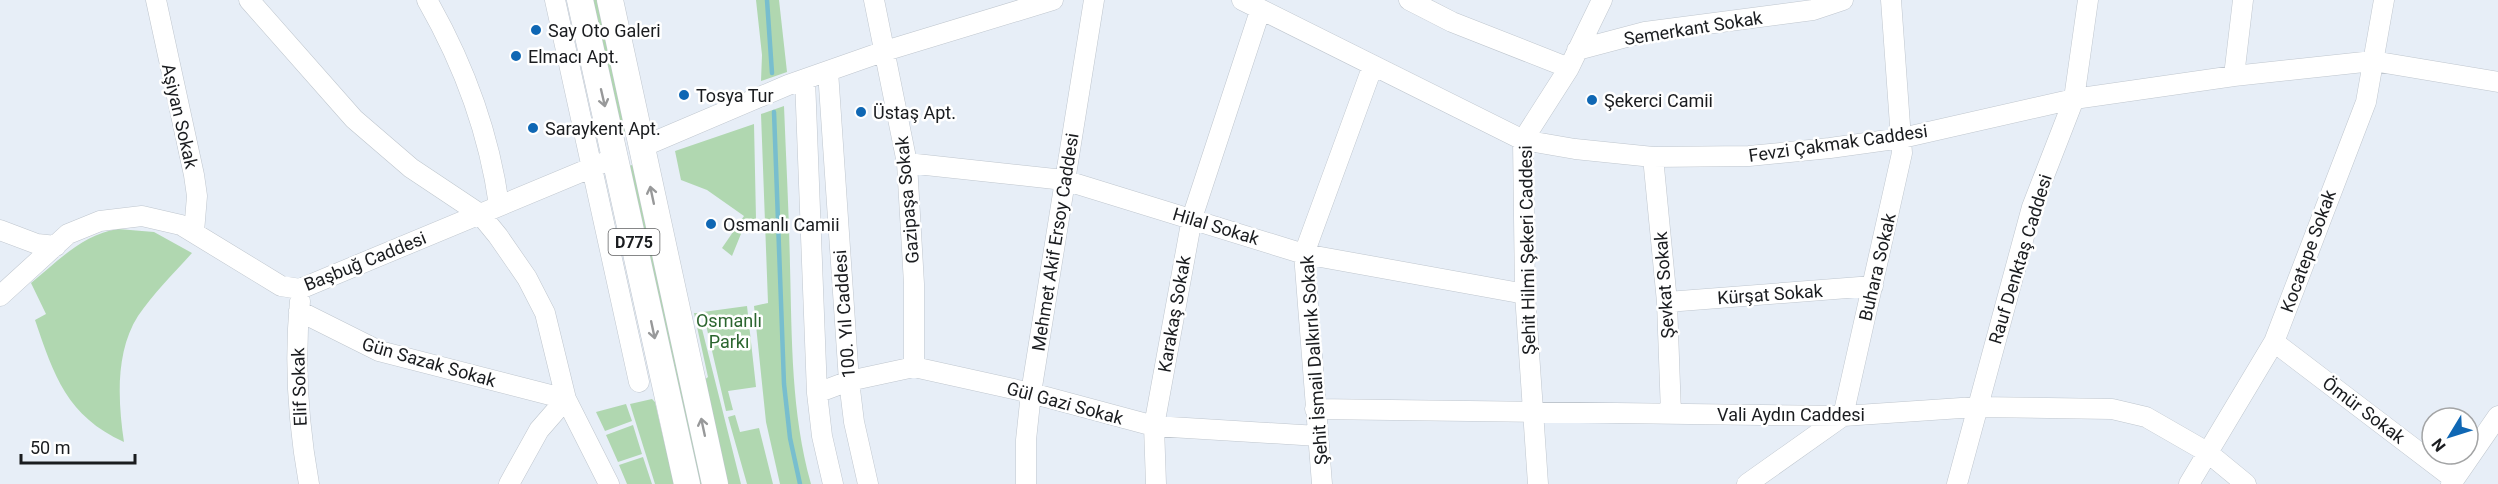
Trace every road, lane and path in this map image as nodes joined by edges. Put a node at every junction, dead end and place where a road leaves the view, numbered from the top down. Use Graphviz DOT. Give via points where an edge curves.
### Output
graph roads {
  1 [pos="156,0"];
  2 [pos="249,0"];
  3 [pos="427,0"];
  4 [pos="555,0"];
  5 [pos="580,0"];
  6 [pos="610,0"];
  7 [pos="874,0"];
  8 [pos="1053,0"];
  9 [pos="1094,0"];
  10 [pos="1242,0"];
  11 [pos="1409,0"];
  12 [pos="1602,0"];
  13 [pos="1843,0"];
  14 [pos="1891,0"];
  15 [pos="2088,0"];
  16 [pos="2243,0"];
  17 [pos="2384,0"];
  18 [pos="1260,11"];
  19 [pos="1577,50"];
  20 [pos="885,51"];
  21 [pos="2373,61"];
  22 [pos="1372,68"];
  23 [pos="1569,68"];
  24 [pos="828,71"];
  25 [pos="2234,76"];
  26 [pos="796,82"];
  27 [pos="2498,82"];
  28 [pos="2074,99"];
  29 [pos="1902,138"];
  30 [pos="1523,140"];
  31 [pos="642,147"];
  32 [pos="617,157"];
  33 [pos="1653,157"];
  34 [pos="907,163"];
  35 [pos="592,167"];
  36 [pos="1064,180"];
  37 [pos="499,205"];
  38 [pos="480,214"];
  39 [pos="1192,218"];
  40 [pos="0,230"];
  41 [pos="194,232"];
  42 [pos="56,246"];
  43 [pos="1304,254"];
  44 [pos="643,283"];
  45 [pos="1873,286"];
  46 [pos="618,288"];
  47 [pos="300,289"];
  48 [pos="1525,294"];
  49 [pos="0,296"];
  50 [pos="1667,302"];
  51 [pos="299,311"];
  52 [pos="2274,342"];
  53 [pos="914,367"];
  54 [pos="849,381"];
  55 [pos="639,382"];
  56 [pos="817,393"];
  57 [pos="1031,393"];
  58 [pos="566,399"];
  59 [pos="1976,407"];
  60 [pos="1315,409"];
  61 [pos="1532,413"];
  62 [pos="1671,414"];
  63 [pos="1843,416"];
  64 [pos="2498,416"];
  65 [pos="1154,426"];
  66 [pos="1318,436"];
  67 [pos="2207,452"];
  68 [pos="2453,482"];
  69 [pos="309,484"];
  70 [pos="509,484"];
  71 [pos="609,484"];
  72 [pos="687,484"];
  73 [pos="715,484"];
  74 [pos="833,484"];
  75 [pos="868,484"];
  76 [pos="1026,484"];
  77 [pos="1156,484"];
  78 [pos="1322,484"];
  79 [pos="1538,484"];
  80 [pos="1747,484"];
  81 [pos="1957,484"];
  82 [pos="2189,484"];
  83 [pos="2246,484"];
  1 -- 41 [label="street, Aşiyan Sokak" via="194,175"];
  2 -- 38 [label="street" via="354,119 411,168"];
  3 -- 37 [label="street" via="459,63 482,126"];
  4 -- 35 [label="street"];
  5 -- 32 [label="main road, D775, one-way"];
  6 -- 31 [label="main road, D775"];
  7 -- 20 [label="street, Gazipaşa Sokak"];
  8 -- 20 [label="street"];
  9 -- 36 [label="street, Mehmet Akif Ersoy Caddesi"];
  10 -- 18 [label="street, Fevzi Çakmak Caddesi"];
  11 -- 23 [label="street" via="1452,22"];
  12 -- 19 [label="street, Şehit Hilmi Şekeri Caddesi"];
  13 -- 19 [label="street, Semerkant Sokak" via="1813,10 1645,32"];
  14 -- 29 [label="street, Buhara Sokak"];
  15 -- 28 [label="street, Rauf Denktaş Caddesi"];
  16 -- 25 [label="street"];
  17 -- 21 [label="street, Kocatepe Sokak"];
  18 -- 22 [label="street, Fevzi Çakmak Caddesi"];
  18 -- 39 [label="street, Karakaş Sokak"];
  19 -- 23 [label="street, Şehit Hilmi Şekeri Caddesi"];
  20 -- 24 [label="street"];
  20 -- 34 [label="street, Gazipaşa Sokak"];
  21 -- 25 [label="street, Fevzi Çakmak Caddesi"];
  21 -- 27 [label="street, Fevzi Çakmak Caddesi"];
  21 -- 52 [label="street, Kocatepe Sokak" via="2366,102"];
  22 -- 30 [label="street, Fevzi Çakmak Caddesi"];
  22 -- 43 [label="street, Şehit İsmail Dalkırık Sokak"];
  23 -- 30 [label="street, Şehit Hilmi Şekeri Caddesi"];
  24 -- 26 [label="street"];
  24 -- 54 [label="street, 100. Yıl Caddesi"];
  25 -- 28 [label="street, Fevzi Çakmak Caddesi"];
  26 -- 31 [label="street"];
  26 -- 56 [label="street, 100. Yıl Caddesi"];
  28 -- 29 [label="street, Fevzi Çakmak Caddesi"];
  28 -- 59 [label="street, Rauf Denktaş Caddesi" via="2032,207"];
  29 -- 33 [label="street, Fevzi Çakmak Caddesi" via="1749,156"];
  29 -- 45 [label="street, Buhara Sokak" via="1899,170"];
  30 -- 33 [label="street, Fevzi Çakmak Caddesi"];
  30 -- 48 [label="street, Şehit Hilmi Şekeri Caddesi"];
  31 -- 32 [label="main road"];
  73 -- 31 [label="main road, D775, one-way"];
  32 -- 35 [label="street, Başbuğ Caddesi"];
  32 -- 44 [label="main road, D775"];
  33 -- 50 [label="street, Şevkat Sokak"];
  34 -- 36 [label="street, Hilal Sokak"];
  34 -- 53 [label="street, Gazipaşa Sokak"];
  35 -- 37 [label="street, Başbuğ Caddesi"];
  35 -- 46 [label="street"];
  36 -- 39 [label="street, Hilal Sokak"];
  36 -- 57 [label="street, Mehmet Akif Ersoy Caddesi"];
  37 -- 38 [label="street, Başbuğ Caddesi"];
  38 -- 47 [label="street, Başbuğ Caddesi"];
  38 -- 58 [label="street" via="513,256 545,313"];
  39 -- 43 [label="street, Hilal Sokak"];
  39 -- 65 [label="street, Karakaş Sokak"];
  40 -- 42 [label="street" via="37,244"];
  41 -- 42 [label="street, Başbuğ Caddesi" via="161,219 120,217 83,227"];
  41 -- 47 [label="street, Başbuğ Caddesi" via="281,286"];
  42 -- 49 [label="street, Başbuğ Caddesi"];
  43 -- 48 [label="street, Hilal Sokak"];
  43 -- 60 [label="street, Şehit İsmail Dalkırık Sokak"];
  44 -- 46 [label="street"];
  44 -- 72 [label="main road, D775, one-way"];
  45 -- 50 [label="street, Kürşat Sokak"];
  45 -- 63 [label="street, Buhara Sokak"];
  46 -- 55 [label="street"];
  47 -- 51 [label="street, Elif Sokak"];
  48 -- 61 [label="street, Şehit Hilmi Şekeri Caddesi"];
  50 -- 62 [label="street, Şevkat Sokak"];
  51 -- 58 [label="street, Gün Sazak Sokak" via="379,351"];
  51 -- 69 [label="street, Elif Sokak" via="298,402"];
  52 -- 67 [label="street, Kocatepe Sokak"];
  52 -- 68 [label="street, Ömür Sokak"];
  53 -- 54 [label="street, Gül Gazi Sokak"];
  53 -- 57 [label="street, Gül Gazi Sokak"];
  54 -- 56 [label="street, Gül Gazi Sokak"];
  54 -- 75 [label="street, 100. Yıl Caddesi"];
  56 -- 74 [label="street, 100. Yıl Caddesi"];
  57 -- 65 [label="street, Gül Gazi Sokak"];
  57 -- 76 [label="street, Mehmet Akif Ersoy Caddesi"];
  58 -- 70 [label="street" via="539,430"];
  58 -- 71 [label="street"];
  59 -- 63 [label="street, Vali Aydın Caddesi"];
  59 -- 67 [label="street, Vali Aydın Caddesi" via="2128,411"];
  59 -- 81 [label="street, Rauf Denktaş Caddesi"];
  60 -- 61 [label="street, Vali Aydın Caddesi"];
  60 -- 66 [label="street, Şehit İsmail Dalkırık Sokak"];
  61 -- 62 [label="street, Vali Aydın Caddesi"];
  61 -- 79 [label="street, Şehit Hilmi Şekeri Caddesi"];
  62 -- 63 [label="street, Vali Aydın Caddesi"];
  63 -- 80 [label="street"];
  64 -- 68 [label="street"];
  65 -- 66 [label="street, Gül Gazi Sokak"];
  65 -- 77 [label="street, Karakaş Sokak"];
  66 -- 78 [label="street, Şehit İsmail Dalkırık Sokak"];
  67 -- 82 [label="street, Kocatepe Sokak"];
  67 -- 83 [label="street, Vali Aydın Caddesi"];
}
